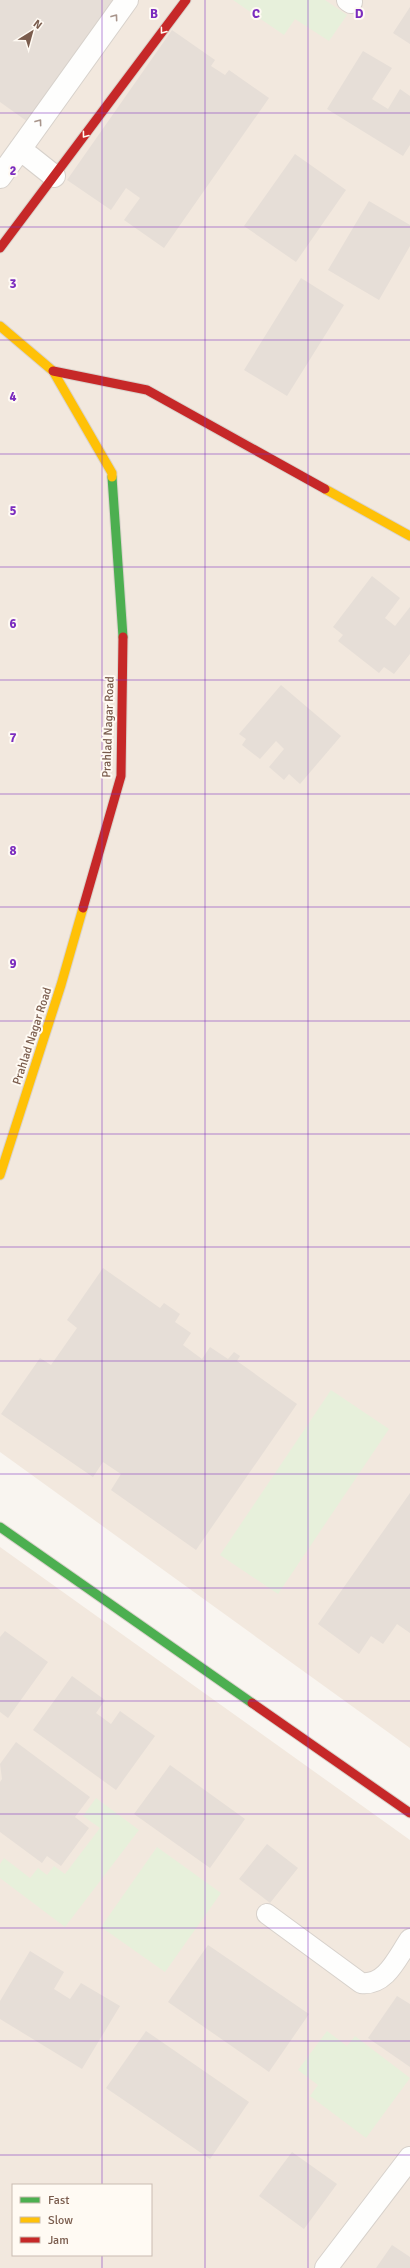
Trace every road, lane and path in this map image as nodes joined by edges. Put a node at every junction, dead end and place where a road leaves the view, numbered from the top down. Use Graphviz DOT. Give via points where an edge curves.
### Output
graph roads {
  1 [pos="127,0"];
  2 [pos="186,0"];
  3 [pos="20,149"];
  4 [pos="54,176"];
  5 [pos="0,177"];
  6 [pos="0,248"];
  7 [pos="0,326"];
  8 [pos="53,371"];
  9 [pos="410,536"];
  10 [pos="0,1175"];
  11 [pos="0,1527"];
  12 [pos="410,1813"];
  13 [pos="267,1914"];
  14 [pos="410,1939"];
  15 [pos="410,2158"];
  16 [pos="326,2268"];
  3 -- 1 [label="street, one-way"];
  2 -- 4 [label="street, one-way"];
  3 -- 4 [label="street"];
  3 -- 5 [label="street"];
  4 -- 6 [label="street"];
  7 -- 8 [label="street, Prahlad Nagar Road"];
  8 -- 9 [label="street" via="147,390"];
  8 -- 10 [label="street, Prahlad Nagar Road" via="112,473 123,644 121,776 61,984"];
  11 -- 12 [label="street"];
  13 -- 14 [label="lane" via="361,1983 371,1984 381,1980"];
  15 -- 16 [label="street"];
}
